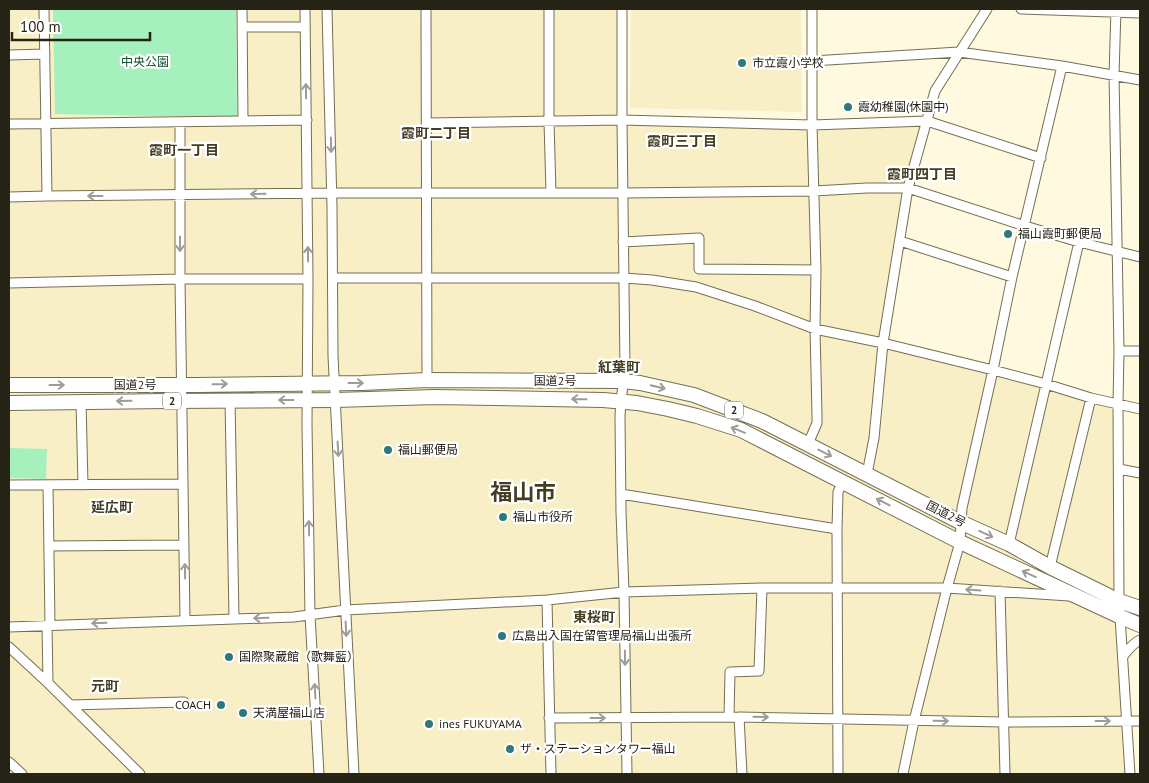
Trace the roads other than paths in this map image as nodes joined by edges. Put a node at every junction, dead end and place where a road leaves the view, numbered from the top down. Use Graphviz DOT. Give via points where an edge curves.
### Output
graph roads {
  1 [pos="44,9"];
  2 [pos="242,9"];
  3 [pos="305,9"];
  4 [pos="327,9"];
  5 [pos="426,9"];
  6 [pos="550,9"];
  7 [pos="622,9"];
  8 [pos="812,9"];
  9 [pos="986,9"];
  10 [pos="1021,9"];
  11 [pos="1116,10"];
  12 [pos="1140,13"];
  13 [pos="242,27"];
  14 [pos="305,27"];
  15 [pos="960,52"];
  16 [pos="45,54"];
  17 [pos="9,55"];
  18 [pos="812,62"];
  19 [pos="1062,66"];
  20 [pos="1114,75"];
  21 [pos="1140,80"];
  22 [pos="306,120"];
  23 [pos="622,120"];
  24 [pos="243,121"];
  25 [pos="550,121"];
  26 [pos="927,121"];
  27 [pos="180,122"];
  28 [pos="46,123"];
  29 [pos="427,123"];
  30 [pos="9,124"];
  31 [pos="812,125"];
  32 [pos="1040,158"];
  33 [pos="908,188"];
  34 [pos="814,191"];
  35 [pos="332,193"];
  36 [pos="551,193"];
  37 [pos="623,193"];
  38 [pos="306,194"];
  39 [pos="427,194"];
  40 [pos="180,195"];
  41 [pos="47,196"];
  42 [pos="9,197"];
  43 [pos="1024,226"];
  44 [pos="900,241"];
  45 [pos="623,242"];
  46 [pos="1079,242"];
  47 [pos="1118,251"];
  48 [pos="1140,257"];
  49 [pos="816,270"];
  50 [pos="1012,277"];
  51 [pos="333,278"];
  52 [pos="426,278"];
  53 [pos="624,278"];
  54 [pos="180,279"];
  55 [pos="308,279"];
  56 [pos="9,282"];
  57 [pos="815,329"];
  58 [pos="883,343"];
  59 [pos="1119,351"];
  60 [pos="1140,351"];
  61 [pos="994,370"];
  62 [pos="427,380"];
  63 [pos="623,381"];
  64 [pos="334,382"];
  65 [pos="308,383"];
  66 [pos="9,384"];
  67 [pos="1046,384"];
  68 [pos="182,385"];
  69 [pos="1091,398"];
  70 [pos="230,400"];
  71 [pos="308,400"];
  72 [pos="335,400"];
  73 [pos="182,401"];
  74 [pos="620,401"];
  75 [pos="81,402"];
  76 [pos="9,403"];
  77 [pos="1118,404"];
  78 [pos="1140,409"];
  79 [pos="808,444"];
  80 [pos="1119,469"];
  81 [pos="1140,473"];
  82 [pos="867,474"];
  83 [pos="843,481"];
  84 [pos="183,484"];
  85 [pos="9,485"];
  86 [pos="48,485"];
  87 [pos="84,485"];
  88 [pos="621,494"];
  89 [pos="960,522"];
  90 [pos="837,529"];
  91 [pos="960,542"];
  92 [pos="1009,544"];
  93 [pos="184,545"];
  94 [pos="49,546"];
  95 [pos="1050,567"];
  96 [pos="762,588"];
  97 [pos="837,588"];
  98 [pos="946,588"];
  99 [pos="1000,591"];
  100 [pos="624,592"];
  101 [pos="1074,596"];
  102 [pos="547,600"];
  103 [pos="1119,601"];
  104 [pos="1140,608"];
  105 [pos="345,610"];
  106 [pos="310,615"];
  107 [pos="1120,617"];
  108 [pos="234,618"];
  109 [pos="185,620"];
  110 [pos="1140,624"];
  111 [pos="48,625"];
  112 [pos="9,627"];
  113 [pos="1140,640"];
  114 [pos="9,647"];
  115 [pos="1123,656"];
  116 [pos="48,683"];
  117 [pos="184,702"];
  118 [pos="70,705"];
  119 [pos="729,717"];
  120 [pos="739,717"];
  121 [pos="549,718"];
  122 [pos="626,718"];
  123 [pos="837,718"];
  124 [pos="914,721"];
  125 [pos="1127,721"];
  126 [pos="1004,722"];
  127 [pos="1140,722"];
  128 [pos="9,762"];
  129 [pos="22,774"];
  130 [pos="140,774"];
  131 [pos="319,774"];
  132 [pos="354,774"];
  133 [pos="551,774"];
  134 [pos="627,774"];
  135 [pos="742,774"];
  136 [pos="838,774"];
  137 [pos="903,774"];
  138 [pos="1005,774"];
  139 [pos="1130,774"];
  1 -- 16 [label="street"];
  2 -- 13 [label="street"];
  3 -- 14 [label="street"];
  4 -- 35 [label="street, one-way"];
  5 -- 29 [label="street"];
  6 -- 25 [label="street"];
  7 -- 23 [label="street"];
  8 -- 18 [label="street"];
  9 -- 15 [label="street"];
  10 -- 11 [label="street"];
  11 -- 12 [label="street"];
  11 -- 20 [label="street"];
  13 -- 14 [label="street"];
  13 -- 24 [label="street"];
  22 -- 14 [label="street, one-way"];
  15 -- 18 [label="street"];
  15 -- 19 [label="street"];
  15 -- 26 [label="street" via="935,91"];
  16 -- 17 [label="street"];
  16 -- 28 [label="street"];
  18 -- 31 [label="street"];
  19 -- 20 [label="street"];
  19 -- 32 [label="street"];
  20 -- 21 [label="street"];
  20 -- 47 [label="street"];
  22 -- 24 [label="street"];
  22 -- 38 [label="street"];
  23 -- 25 [label="street"];
  23 -- 31 [label="street"];
  23 -- 37 [label="street"];
  24 -- 27 [label="street"];
  25 -- 29 [label="street"];
  25 -- 36 [label="street"];
  26 -- 31 [label="street"];
  26 -- 32 [label="street"];
  26 -- 33 [label="street"];
  27 -- 28 [label="street"];
  27 -- 40 [label="street"];
  28 -- 30 [label="street"];
  28 -- 41 [label="street"];
  29 -- 39 [label="street"];
  31 -- 34 [label="street"];
  32 -- 43 [label="street"];
  33 -- 34 [label="street"];
  33 -- 43 [label="street"];
  33 -- 44 [label="street"];
  34 -- 37 [label="street"];
  34 -- 49 [label="street"];
  35 -- 38 [label="street"];
  35 -- 39 [label="street"];
  35 -- 51 [label="street"];
  36 -- 37 [label="street"];
  36 -- 39 [label="street"];
  37 -- 45 [label="street"];
  38 -- 40 [label="street, one-way"];
  55 -- 38 [label="street, one-way"];
  39 -- 52 [label="street"];
  40 -- 41 [label="street, one-way"];
  40 -- 54 [label="street, one-way"];
  41 -- 42 [label="street"];
  43 -- 46 [label="street"];
  43 -- 50 [label="street"];
  44 -- 50 [label="street"];
  44 -- 58 [label="street"];
  45 -- 49 [label="street" via="699,238 699,269"];
  45 -- 53 [label="street"];
  46 -- 47 [label="street"];
  46 -- 67 [label="street"];
  47 -- 48 [label="street"];
  47 -- 59 [label="street"];
  49 -- 57 [label="street"];
  50 -- 61 [label="street"];
  51 -- 52 [label="street"];
  51 -- 64 [label="street"];
  52 -- 53 [label="street"];
  52 -- 62 [label="street"];
  53 -- 57 [label="street" via="696,287"];
  53 -- 63 [label="street"];
  54 -- 55 [label="street"];
  54 -- 56 [label="street"];
  54 -- 68 [label="street"];
  55 -- 65 [label="street"];
  57 -- 58 [label="street"];
  57 -- 79 [label="street" via="818,415"];
  58 -- 61 [label="street"];
  58 -- 82 [label="street" via="874,438"];
  59 -- 60 [label="street"];
  59 -- 77 [label="street"];
  61 -- 67 [label="street"];
  61 -- 89 [label="street"];
  62 -- 63 [label="highway, 国道2号 / 2"];
  64 -- 62 [label="highway, 国道2号 / 2, one-way"];
  63 -- 74 [label="street"];
  63 -- 79 [label="highway, 国道2号 / 2, one-way" via="694,395 762,421"];
  64 -- 65 [label="highway, 国道2号 / 2"];
  64 -- 72 [label="street"];
  68 -- 65 [label="highway, 国道2号 / 2, one-way"];
  65 -- 71 [label="street"];
  66 -- 68 [label="highway, 国道2号 / 2, one-way"];
  67 -- 69 [label="street"];
  67 -- 92 [label="street"];
  68 -- 73 [label="street"];
  69 -- 77 [label="street"];
  69 -- 95 [label="street"];
  71 -- 70 [label="highway, 国道2号 / 2, one-way"];
  70 -- 73 [label="highway, 国道2号 / 2"];
  70 -- 108 [label="street"];
  71 -- 72 [label="highway, 国道2号 / 2"];
  106 -- 71 [label="street, one-way"];
  74 -- 72 [label="highway, 国道2号 / 2, one-way" via="435,397"];
  72 -- 105 [label="street, one-way"];
  73 -- 75 [label="highway, 国道2号 / 2, one-way"];
  73 -- 84 [label="street"];
  83 -- 74 [label="highway, 国道2号 / 2, one-way" via="741,430 668,409"];
  74 -- 88 [label="street"];
  75 -- 76 [label="highway, 国道2号 / 2"];
  75 -- 87 [label="street"];
  77 -- 78 [label="street"];
  77 -- 80 [label="street"];
  79 -- 82 [label="highway, 国道2号 / 2, one-way"];
  80 -- 81 [label="street"];
  80 -- 103 [label="street"];
  82 -- 89 [label="highway, 国道2号 / 2"];
  83 -- 90 [label="street" via="838,492"];
  91 -- 83 [label="highway, 国道2号 / 2, one-way"];
  84 -- 87 [label="street"];
  84 -- 93 [label="street"];
  85 -- 86 [label="street"];
  86 -- 87 [label="street"];
  86 -- 94 [label="street"];
  88 -- 90 [label="street"];
  88 -- 100 [label="street"];
  89 -- 91 [label="street"];
  89 -- 92 [label="highway, 国道2号 / 2, one-way"];
  90 -- 97 [label="street"];
  91 -- 98 [label="street"];
  101 -- 91 [label="highway, 国道2号 / 2, one-way"];
  92 -- 95 [label="highway, 国道2号 / 2"];
  93 -- 94 [label="street"];
  109 -- 93 [label="street, one-way"];
  94 -- 111 [label="street"];
  95 -- 103 [label="highway, 国道2号 / 2"];
  96 -- 97 [label="street"];
  96 -- 100 [label="street"];
  96 -- 119 [label="street" via="759,671 730,672"];
  97 -- 98 [label="street"];
  97 -- 123 [label="street"];
  99 -- 98 [label="street, one-way"];
  98 -- 124 [label="street"];
  99 -- 101 [label="street"];
  99 -- 126 [label="street"];
  100 -- 102 [label="street"];
  100 -- 122 [label="street, one-way"];
  101 -- 107 [label="highway, 国道2号 / 2"];
  102 -- 105 [label="street"];
  102 -- 121 [label="street"];
  103 -- 104 [label="highway, 国道2号 / 2"];
  103 -- 107 [label="street"];
  105 -- 106 [label="street"];
  105 -- 132 [label="street, one-way"];
  106 -- 108 [label="street, one-way"];
  131 -- 106 [label="street, one-way"];
  107 -- 110 [label="highway, 国道2号 / 2"];
  107 -- 115 [label="street"];
  108 -- 109 [label="street"];
  109 -- 111 [label="street, one-way"];
  111 -- 112 [label="street"];
  111 -- 116 [label="street"];
  113 -- 115 [label="street"];
  114 -- 116 [label="street"];
  115 -- 125 [label="street"];
  116 -- 118 [label="street"];
  117 -- 118 [label="street"];
  118 -- 130 [label="street"];
  119 -- 120 [label="street"];
  119 -- 122 [label="street"];
  120 -- 123 [label="street, one-way"];
  120 -- 135 [label="street"];
  121 -- 122 [label="street, one-way"];
  121 -- 133 [label="street"];
  122 -- 134 [label="street"];
  123 -- 124 [label="street"];
  123 -- 136 [label="street"];
  124 -- 126 [label="street, one-way"];
  124 -- 137 [label="street"];
  126 -- 125 [label="street, one-way"];
  125 -- 127 [label="street"];
  125 -- 139 [label="street"];
  126 -- 138 [label="street"];
  128 -- 129 [label="street"];
}
